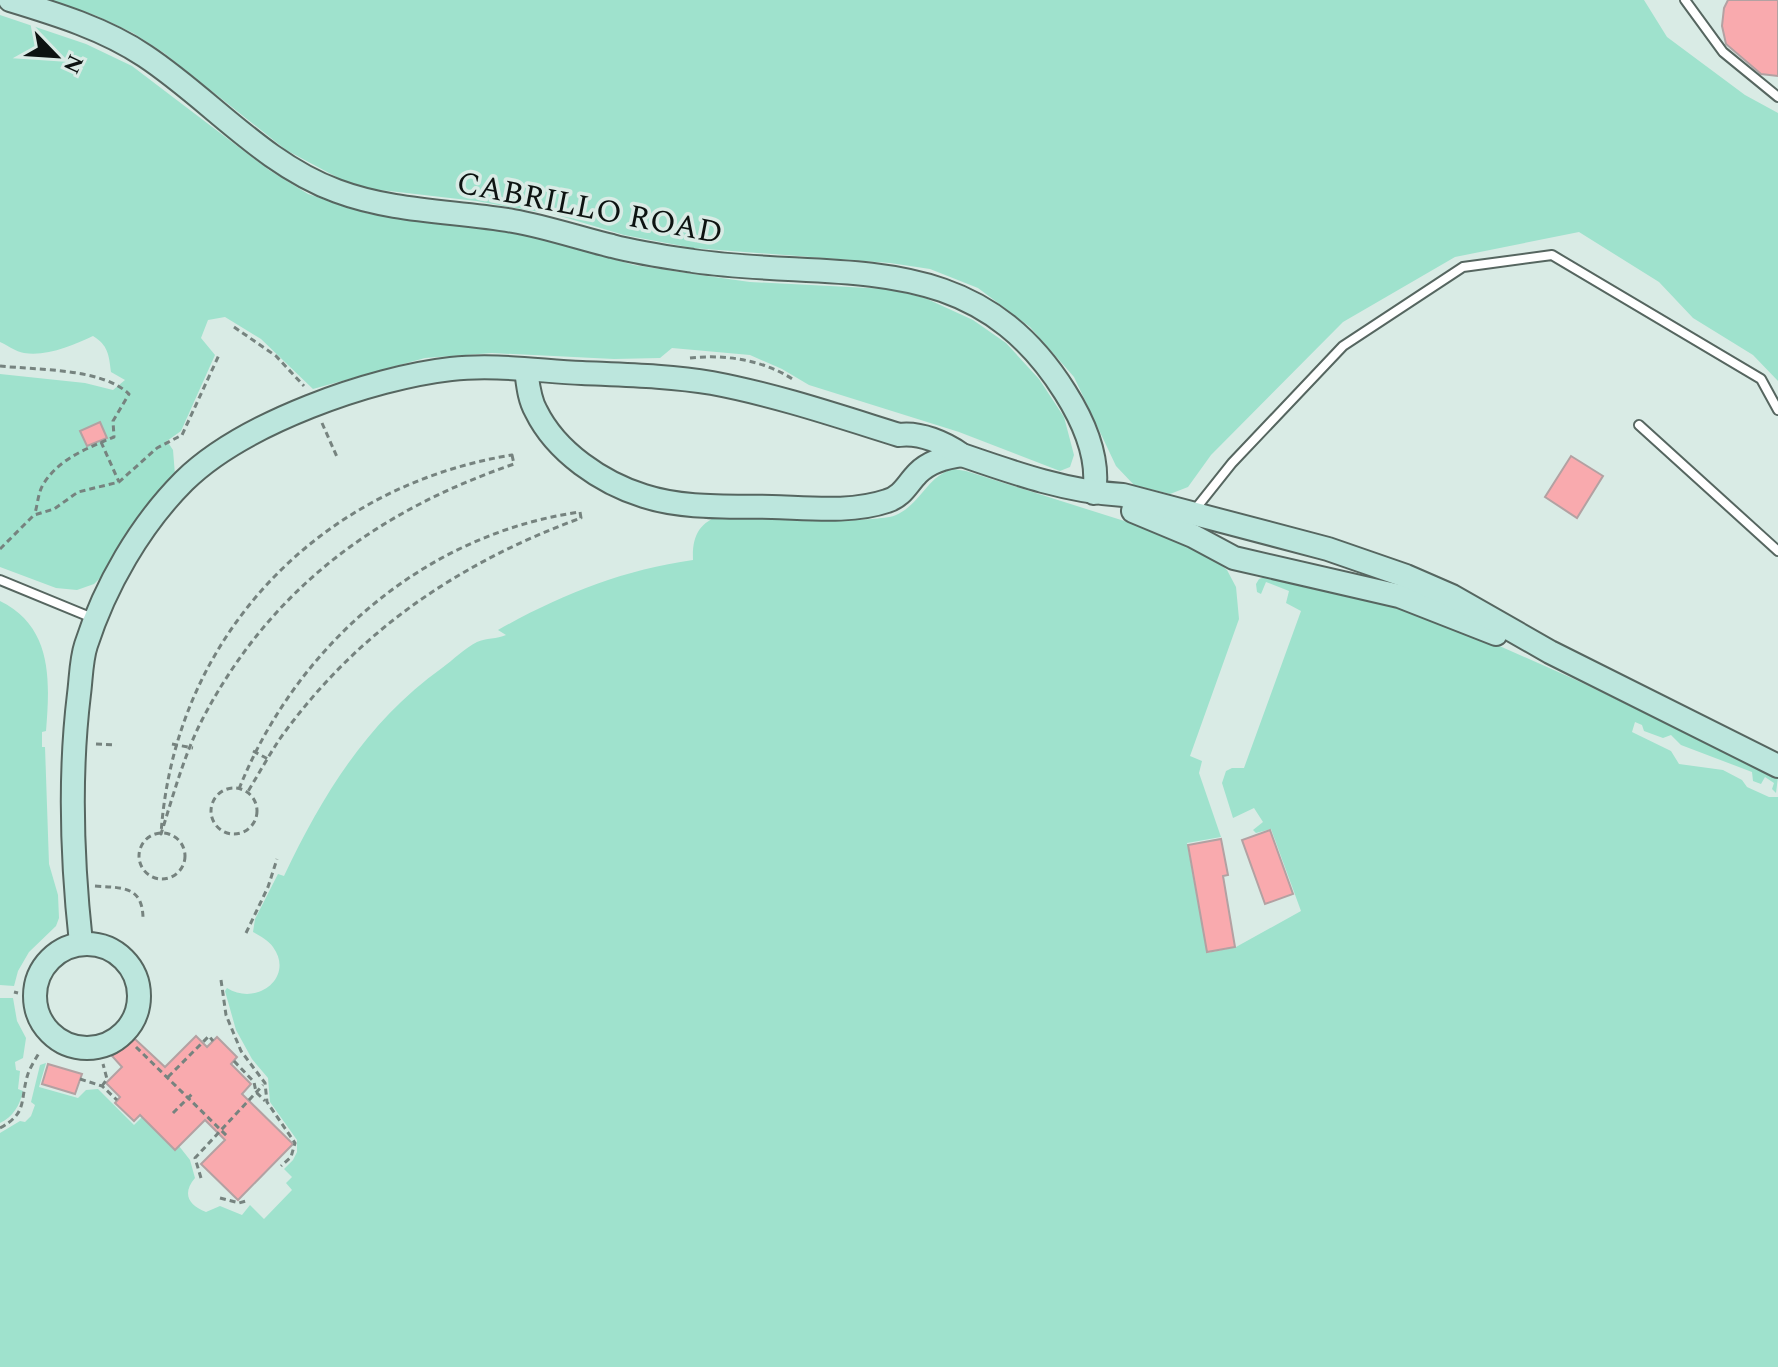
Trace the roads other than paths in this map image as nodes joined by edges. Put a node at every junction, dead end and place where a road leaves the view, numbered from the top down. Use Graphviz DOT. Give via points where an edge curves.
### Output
graph roads {
  1 [pos="10,0"];
  2 [pos="1685,0"];
  3 [pos="1778,97"];
  4 [pos="526,370"];
  5 [pos="1778,410"];
  6 [pos="1639,425"];
  7 [pos="899,435"];
  8 [pos="962,455"];
  9 [pos="911,483"];
  10 [pos="1094,493"];
  11 [pos="1192,513"];
  12 [pos="1778,551"];
  13 [pos="0,580"];
  14 [pos="97,620"];
  15 [pos="1550,652"];
  16 [pos="1778,766"];
  17 [pos="81,943"];
  1 -- 10 [label="street, CABRILLO ROAD" via="134,49 283,163 340,192 545,227 659,256 737,267 883,275 960,296 1014,332 1057,379 1091,449 1097,478"];
  2 -- 3 [label="lane" via="1723,52"];
  4 -- 7 [label="street" via="710,383"];
  4 -- 9 [label="street" via="534,409 555,438 588,468 645,496 698,505 839,507 887,501"];
  4 -- 14 [label="street" via="454,369 376,384 305,409 237,442 186,479 140,534"];
  5 -- 11 [label="lane" via="1761,379 1552,255 1463,267 1343,346"];
  6 -- 12 [label="lane"];
  7 -- 8 [label="street" via="914,434"];
  7 -- 9 [label="street" via="909,450"];
  8 -- 9 [label="street" via="933,462"];
  8 -- 10 [label="street"];
  10 -- 11 [label="street"];
  10 -- 15 [label="street" via="1234,558 1399,596"];
  11 -- 15 [label="street" via="1406,576 1462,601"];
  13 -- 14 [label="lane"];
  14 -- 17 [label="street" via="85,647 73,741"];
  15 -- 16 [label="street"];
  17 -- 17 [label="street" via="56,953 39,973 34,999 43,1024 62,1042 87,1049 113,1042 132,1024 140,999 135,973 113,949"];
}
